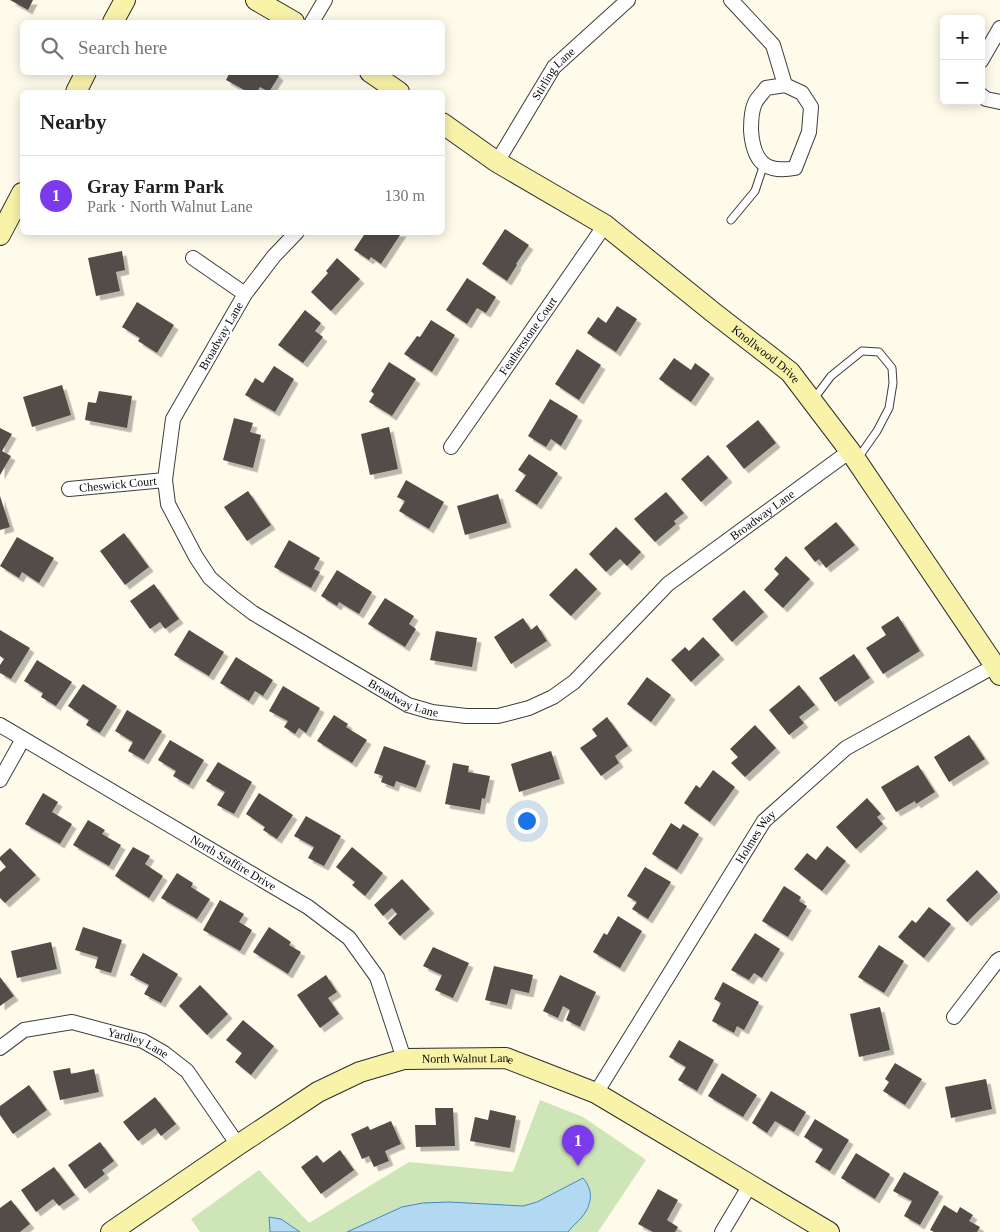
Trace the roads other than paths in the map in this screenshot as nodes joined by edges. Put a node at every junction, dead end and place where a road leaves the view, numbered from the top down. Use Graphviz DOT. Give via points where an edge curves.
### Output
graph roads {
  1 [pos="124,0"];
  2 [pos="256,0"];
  3 [pos="325,0"];
  4 [pos="628,0"];
  5 [pos="731,0"];
  6 [pos="114,20"];
  7 [pos="291,20"];
  8 [pos="313,20"];
  9 [pos="1000,28"];
  10 [pos="982,60"];
  11 [pos="84,75"];
  12 [pos="374,75"];
  13 [pos="786,85"];
  14 [pos="77,90"];
  15 [pos="396,90"];
  16 [pos="985,98"];
  17 [pos="1000,102"];
  18 [pos="445,125"];
  19 [pos="497,162"];
  20 [pos="764,164"];
  21 [pos="20,197"];
  22 [pos="731,220"];
  23 [pos="605,225"];
  24 [pos="0,235"];
  25 [pos="294,235"];
  26 [pos="193,258"];
  27 [pos="245,294"];
  28 [pos="812,400"];
  29 [pos="451,447"];
  30 [pos="853,456"];
  31 [pos="165,480"];
  32 [pos="69,489"];
  33 [pos="998,668"];
  34 [pos="0,725"];
  35 [pos="24,739"];
  36 [pos="0,780"];
  37 [pos="1000,959"];
  38 [pos="954,1016"];
  39 [pos="0,1048"];
  40 [pos="404,1059"];
  41 [pos="596,1093"];
  42 [pos="238,1144"];
  43 [pos="750,1185"];
  44 [pos="110,1232"];
  45 [pos="722,1232"];
  46 [pos="829,1232"];
  1 -- 6 [label="street"];
  2 -- 7 [label="street"];
  3 -- 8 [label="street"];
  4 -- 19 [label="street, Stirling Lane" via="554,67"];
  5 -- 13 [label="street" via="773,45"];
  9 -- 10 [label="street"];
  11 -- 14 [label="street"];
  12 -- 15 [label="street"];
  13 -- 20 [label="street" via="766,88 755,104 751,122 752,142"];
  13 -- 20 [label="street" via="802,94 811,107 809,132 795,168 773,169"];
  16 -- 17 [label="street"];
  18 -- 19 [label="street, Knollwood Drive"];
  19 -- 23 [label="street, Knollwood Drive"];
  20 -- 22 [label="lane" via="755,191"];
  21 -- 24 [label="street"];
  23 -- 28 [label="street, Knollwood Drive" via="790,372"];
  23 -- 29 [label="street, Featherstone Court"];
  25 -- 27 [label="street, Broadway Lane"];
  26 -- 27 [label="street"];
  27 -- 31 [label="street, Broadway Lane" via="174,419"];
  28 -- 30 [label="street, Knollwood Drive"];
  28 -- 30 [label="lane" via="832,376 862,350 879,352 892,368 889,408 877,431"];
  30 -- 31 [label="street, Broadway Lane" via="668,584 574,682 529,708 498,716 432,712 408,705 253,613 210,578 196,557 168,504"];
  30 -- 33 [label="street, Knollwood Drive"];
  31 -- 32 [label="street, Cheswick Court"];
  33 -- 41 [label="street, Holmes Way" via="846,748 764,821"];
  34 -- 35 [label="street, North Staffire Drive"];
  35 -- 36 [label="street"];
  35 -- 40 [label="street, North Staffire Drive" via="308,907 349,938 377,977"];
  37 -- 38 [label="street"];
  39 -- 42 [label="street, Yardley Lane" via="24,1030 72,1022 143,1041 186,1071"];
  40 -- 41 [label="street, North Walnut Lane" via="506,1058"];
  40 -- 42 [label="street, North Walnut Lane" via="360,1072 318,1092"];
  41 -- 43 [label="street, North Walnut Lane"];
  42 -- 44 [label="street, North Walnut Lane"];
  43 -- 45 [label="street"];
  43 -- 46 [label="street, North Walnut Lane"];
}
